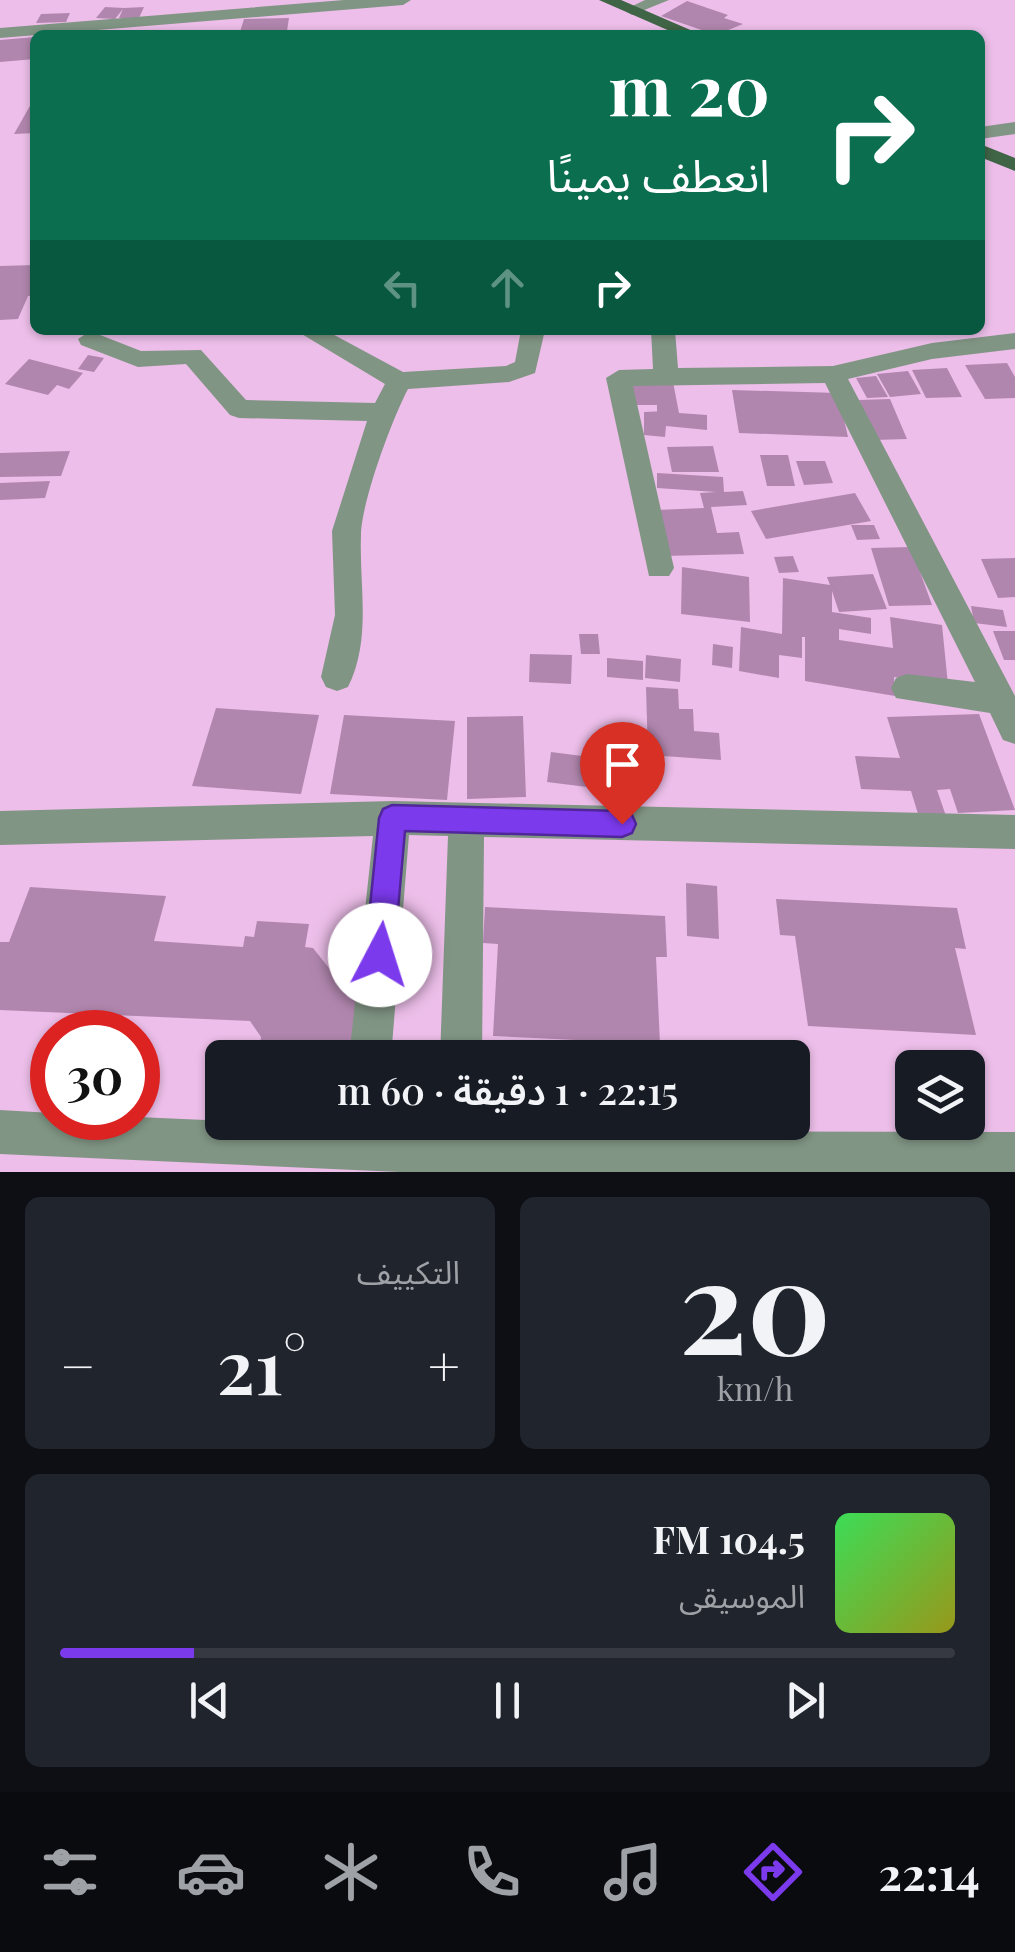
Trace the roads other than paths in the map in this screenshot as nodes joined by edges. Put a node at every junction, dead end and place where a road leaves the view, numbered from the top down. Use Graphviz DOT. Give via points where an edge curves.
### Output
graph roads {
  1 [pos="403,0"];
  2 [pos="582,0"];
  3 [pos="607,0"];
  4 [pos="660,0"];
  5 [pos="632,10"];
  6 [pos="37,30"];
  7 [pos="654,30"];
  8 [pos="682,30"];
  9 [pos="30,31"];
  10 [pos="0,33"];
  11 [pos="985,115"];
  12 [pos="1015,115"];
  13 [pos="1015,128"];
  14 [pos="985,133"];
  15 [pos="985,152"];
  16 [pos="1015,165"];
  17 [pos="985,167"];
  18 [pos="1015,180"];
  19 [pos="315,335"];
  20 [pos="532,335"];
  21 [pos="663,335"];
  22 [pos="90,338"];
  23 [pos="1015,341"];
  24 [pos="833,374"];
  25 [pos="666,377"];
  26 [pos="399,382"];
  27 [pos="383,412"];
  28 [pos="659,568"];
  29 [pos="337,677"];
  30 [pos="907,688"];
  31 [pos="1008,715"];
  32 [pos="392,818"];
  33 [pos="466,821"];
  34 [pos="0,828"];
  35 [pos="1015,832"];
  36 [pos="372,1040"];
  37 [pos="461,1040"];
  38 [pos="0,1132"];
  39 [pos="205,1134"];
  40 [pos="528,1140"];
  41 [pos="1015,1154"];
  1 -- 6 [label="street"];
  2 -- 7 [label="main road"];
  3 -- 5 [label="main road"];
  4 -- 5 [label="street"];
  5 -- 8 [label="main road"];
  9 -- 10 [label="street"];
  11 -- 12 [label="street"];
  13 -- 14 [label="street"];
  15 -- 16 [label="main road"];
  17 -- 18 [label="main road"];
  19 -- 26 [label="street"];
  20 -- 26 [label="street" via="526,367 509,374"];
  21 -- 25 [label="street"];
  22 -- 27 [label="street" via="138,358 192,356 239,409"];
  23 -- 24 [label="street"];
  24 -- 25 [label="street"];
  24 -- 31 [label="street"];
  25 -- 28 [label="street" via="619,378"];
  26 -- 27 [label="street"];
  27 -- 29 [label="street" via="346,531 350,615"];
  30 -- 31 [label="street"];
  32 -- 33 [label="street"];
  32 -- 34 [label="street"];
  32 -- 36 [label="street"];
  33 -- 35 [label="street"];
  33 -- 37 [label="street"];
  38 -- 39 [label="street"];
  40 -- 41 [label="street"];
}
